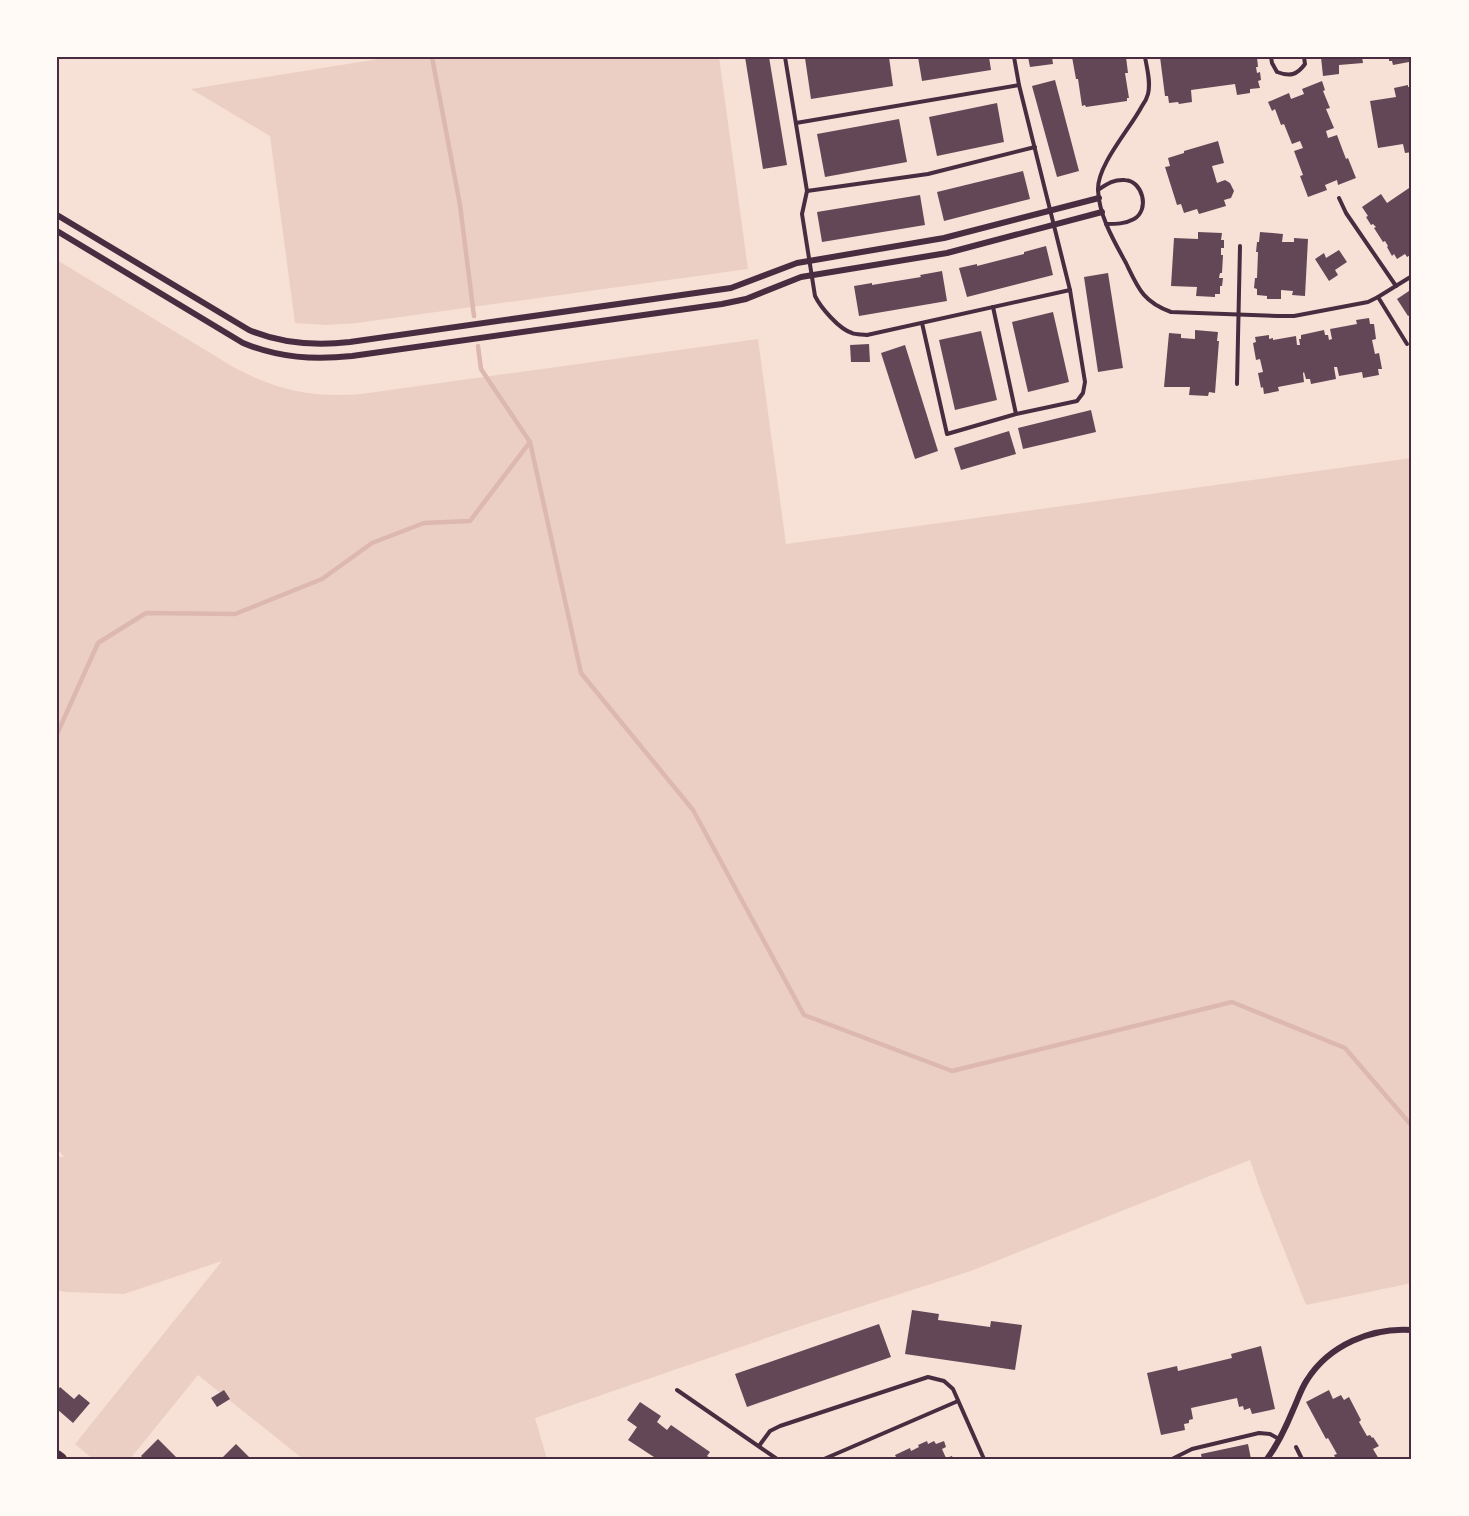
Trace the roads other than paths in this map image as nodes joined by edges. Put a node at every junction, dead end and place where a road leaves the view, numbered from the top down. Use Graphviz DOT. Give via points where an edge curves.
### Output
graph roads {
  1 [pos="785,57"];
  2 [pos="1014,57"];
  3 [pos="1145,57"];
  4 [pos="1271,57"];
  5 [pos="1304,57"];
  6 [pos="1019,84"];
  7 [pos="796,123"];
  8 [pos="1035,147"];
  9 [pos="1098,190"];
  10 [pos="807,191"];
  11 [pos="1099,198"];
  12 [pos="1339,198"];
  13 [pos="1051,211"];
  14 [pos="1102,212"];
  15 [pos="57,214"];
  16 [pos="1106,224"];
  17 [pos="1054,225"];
  18 [pos="57,231"];
  19 [pos="1240,246"];
  20 [pos="809,260"];
  21 [pos="812,274"];
  22 [pos="1412,276"];
  23 [pos="1396,286"];
  24 [pos="1070,290"];
  25 [pos="1378,297"];
  26 [pos="642,301"];
  27 [pos="993,307"];
  28 [pos="218,312"];
  29 [pos="644,315"];
  30 [pos="1238,315"];
  31 [pos="922,323"];
  32 [pos="210,324"];
  33 [pos="350,342"];
  34 [pos="1407,344"];
  35 [pos="352,356"];
  36 [pos="1237,384"];
  37 [pos="1016,414"];
  38 [pos="1412,1330"];
  39 [pos="677,1390"];
  40 [pos="958,1401"];
  41 [pos="1279,1439"];
  42 [pos="759,1446"];
  43 [pos="1296,1447"];
  44 [pos="57,1456"];
  45 [pos="61,1459"];
  46 [pos="777,1459"];
  47 [pos="824,1459"];
  48 [pos="984,1459"];
  49 [pos="1172,1459"];
  50 [pos="1267,1459"];
  51 [pos="1302,1459"];
  1 -- 7 [label="lane"];
  2 -- 6 [label="lane"];
  3 -- 9 [label="lane" via="1148,95 1098,178"];
  4 -- 5 [label="lane" via="1277,72 1287,75 1300,71"];
  6 -- 7 [label="lane"];
  6 -- 8 [label="lane"];
  7 -- 10 [label="lane"];
  8 -- 10 [label="lane" via="928,174"];
  8 -- 13 [label="lane"];
  9 -- 11 [label="lane"];
  9 -- 16 [label="lane" via="1112,182 1128,180 1143,198 1140,215 1124,223"];
  10 -- 20 [label="lane" via="802,214"];
  11 -- 13 [label="street"];
  11 -- 14 [label="lane"];
  12 -- 23 [label="lane"];
  13 -- 17 [label="lane"];
  13 -- 20 [label="street" via="944,238"];
  14 -- 16 [label="lane"];
  14 -- 17 [label="street"];
  15 -- 28 [label="street"];
  16 -- 30 [label="lane" via="1137,286 1158,308"];
  17 -- 21 [label="street" via="947,253"];
  17 -- 24 [label="lane"];
  18 -- 32 [label="street"];
  19 -- 30 [label="lane"];
  20 -- 21 [label="lane"];
  20 -- 26 [label="street" via="731,288"];
  21 -- 29 [label="street" via="734,302"];
  21 -- 31 [label="lane" via="819,304 852,334 867,335"];
  22 -- 23 [label="lane"];
  23 -- 25 [label="lane"];
  24 -- 27 [label="lane"];
  24 -- 37 [label="lane" via="1085,382 1083,393 1077,401"];
  25 -- 30 [label="lane" via="1294,316"];
  25 -- 34 [label="lane"];
  26 -- 29 [label="street"];
  26 -- 33 [label="street"];
  27 -- 31 [label="lane"];
  27 -- 37 [label="lane"];
  28 -- 32 [label="street"];
  28 -- 33 [label="street" via="249,330 278,340 311,344"];
  29 -- 35 [label="street"];
  30 -- 36 [label="lane"];
  31 -- 37 [label="lane" via="947,434"];
  32 -- 35 [label="street" via="243,343 275,354 310,358"];
  33 -- 35 [label="street"];
  38 -- 41 [label="street" via="1370,1334 1326,1358 1307,1379"];
  39 -- 42 [label="lane"];
  40 -- 42 [label="lane" via="944,1381 922,1378 780,1426 770,1431"];
  40 -- 47 [label="lane"];
  40 -- 48 [label="lane"];
  41 -- 49 [label="lane" via="1258,1432 1192,1449"];
  41 -- 50 [label="street"];
  42 -- 46 [label="lane"];
  43 -- 51 [label="lane"];
  44 -- 45 [label="main road"];
}
